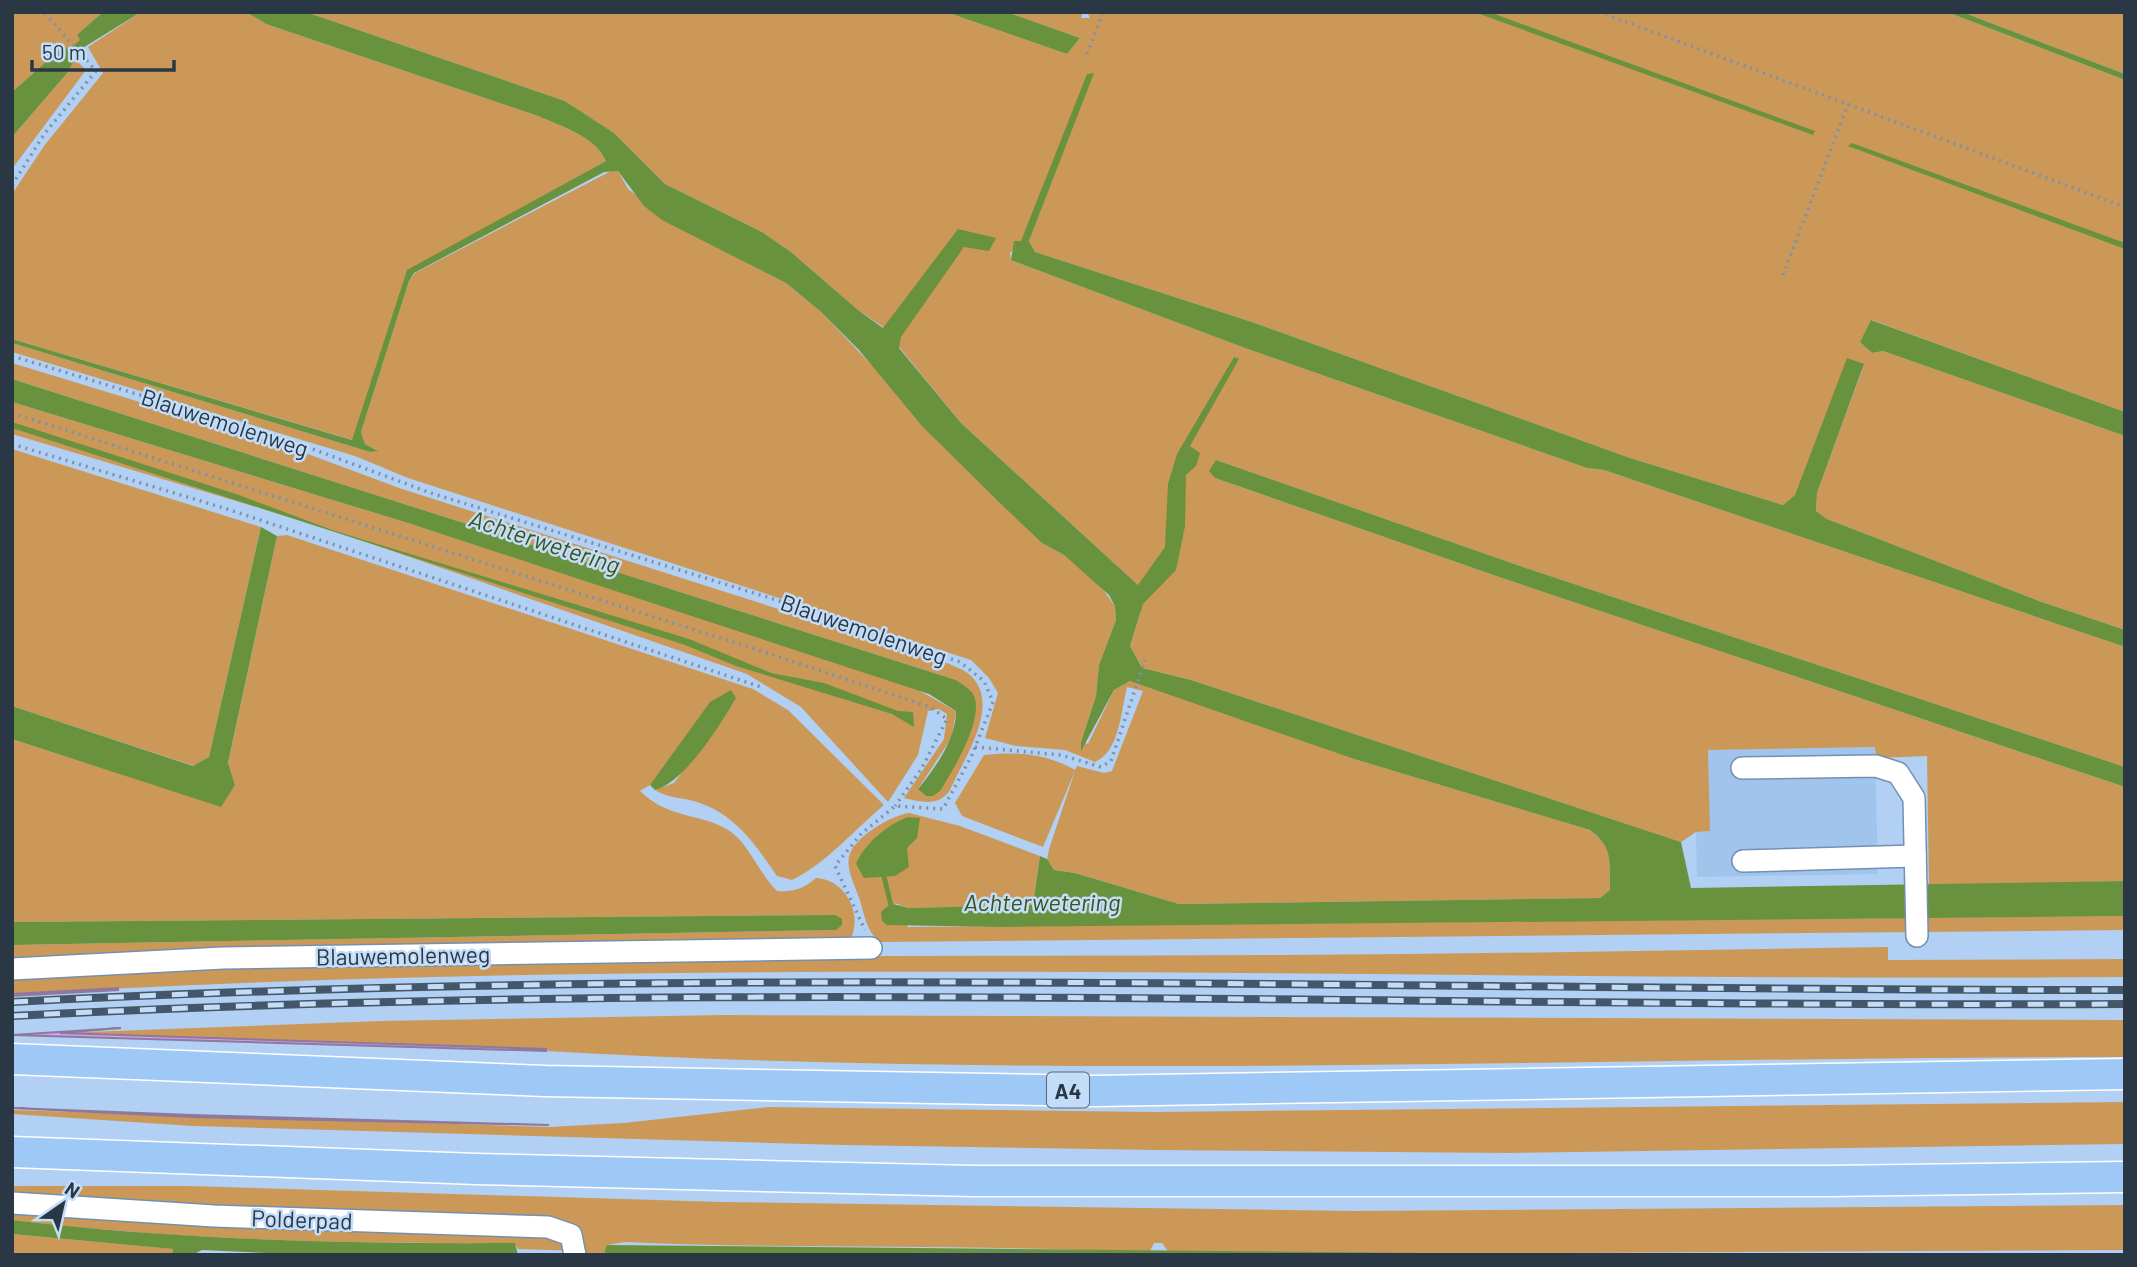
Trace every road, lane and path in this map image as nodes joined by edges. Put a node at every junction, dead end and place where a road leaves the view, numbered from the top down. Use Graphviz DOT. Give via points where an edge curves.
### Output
graph roads {
  1 [pos="44,12"];
  2 [pos="1103,12"];
  3 [pos="1599,12"];
  4 [pos="1087,54"];
  5 [pos="1849,104"];
  6 [pos="12,185"];
  7 [pos="2125,207"];
  8 [pos="1783,275"];
  9 [pos="12,356"];
  10 [pos="12,413"];
  11 [pos="12,444"];
  12 [pos="1145,660"];
  13 [pos="761,687"];
  14 [pos="975,747"];
  15 [pos="1742,768"];
  16 [pos="895,806"];
  17 [pos="1915,856"];
  18 [pos="1743,861"];
  19 [pos="1917,936"];
  20 [pos="871,948"];
  21 [pos="12,969"];
  22 [pos="12,1059"];
  23 [pos="2125,1074"];
  24 [pos="12,1152"];
  25 [pos="2125,1177"];
  26 [pos="12,1203"];
  27 [pos="575,1255"];
  1 -- 6 [label="path" via="96,71 45,133"];
  2 -- 4 [label="path"];
  3 -- 5 [label="path"];
  5 -- 7 [label="path"];
  5 -- 8 [label="path"];
  9 -- 14 [label="path, Blauwemolenweg" via="291,441 431,493 815,611 960,662 984,681 993,702"];
  10 -- 16 [label="path" via="930,708 947,719 922,768"];
  11 -- 13 [label="path" via="228,509"];
  12 -- 14 [label="path" via="1111,761 1101,767 1061,755"];
  14 -- 16 [label="path, Blauwemolenweg" via="943,809"];
  15 -- 17 [label="street" via="1876,766 1898,773 1914,798"];
  16 -- 20 [label="path" via="860,835 835,866"];
  17 -- 18 [label="street"];
  17 -- 19 [label="street"];
  20 -- 21 [label="street, Blauwemolenweg" via="251,958"];
  22 -- 23 [label="highway, A4" via="545,1081 1095,1091"];
  24 -- 25 [label="highway" via="973,1181"];
  26 -- 27 [label="street, Polderpad" via="214,1216 548,1227 571,1235"];
}
